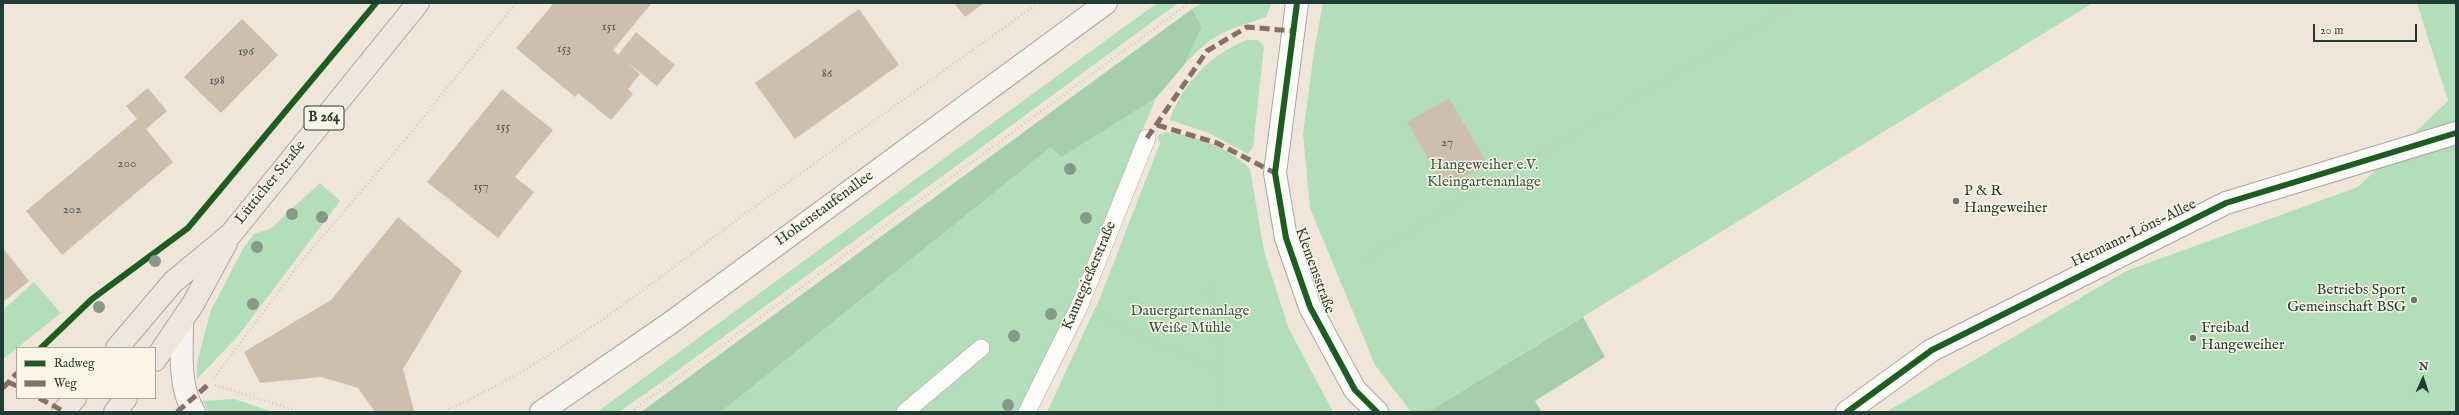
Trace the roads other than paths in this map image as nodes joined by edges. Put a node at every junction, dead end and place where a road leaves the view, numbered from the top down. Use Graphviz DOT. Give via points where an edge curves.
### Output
graph roads {
  1 [pos="418,3"];
  2 [pos="1106,3"];
  3 [pos="1297,3"];
  4 [pos="2456,132"];
  5 [pos="1148,138"];
  6 [pos="231,234"];
  7 [pos="182,322"];
  8 [pos="117,347"];
  9 [pos="981,348"];
  10 [pos="156,359"];
  11 [pos="74,399"];
  12 [pos="125,399"];
  13 [pos="63,412"];
  14 [pos="116,412"];
  15 [pos="194,412"];
  16 [pos="541,412"];
  17 [pos="906,412"];
  18 [pos="1027,412"];
  19 [pos="1377,412"];
  20 [pos="1847,412"];
  1 -- 6 [label="main road, Lütticher Straße / B 264"];
  2 -- 16 [label="main road, Hohenstaufenallee" via="669,324"];
  3 -- 19 [label="street, Klemensstraße" via="1274,173 1286,238 1310,307 1355,390"];
  4 -- 20 [label="street, Hermann-Löns-Allee" via="2226,203 1932,350"];
  5 -- 18 [label="lane, Kannegießerstraße" via="1079,307"];
  6 -- 7 [label="main road, Lütticher Straße / B 264"];
  6 -- 8 [label="main road, Lütticher Straße / B 264" via="173,282"];
  7 -- 10 [label="main road, Lütticher Straße / B 264"];
  7 -- 15 [label="main road" via="182,370 189,402"];
  9 -- 17 [label="lane"];
  11 -- 13 [label="main road"];
  12 -- 14 [label="main road"];
}
